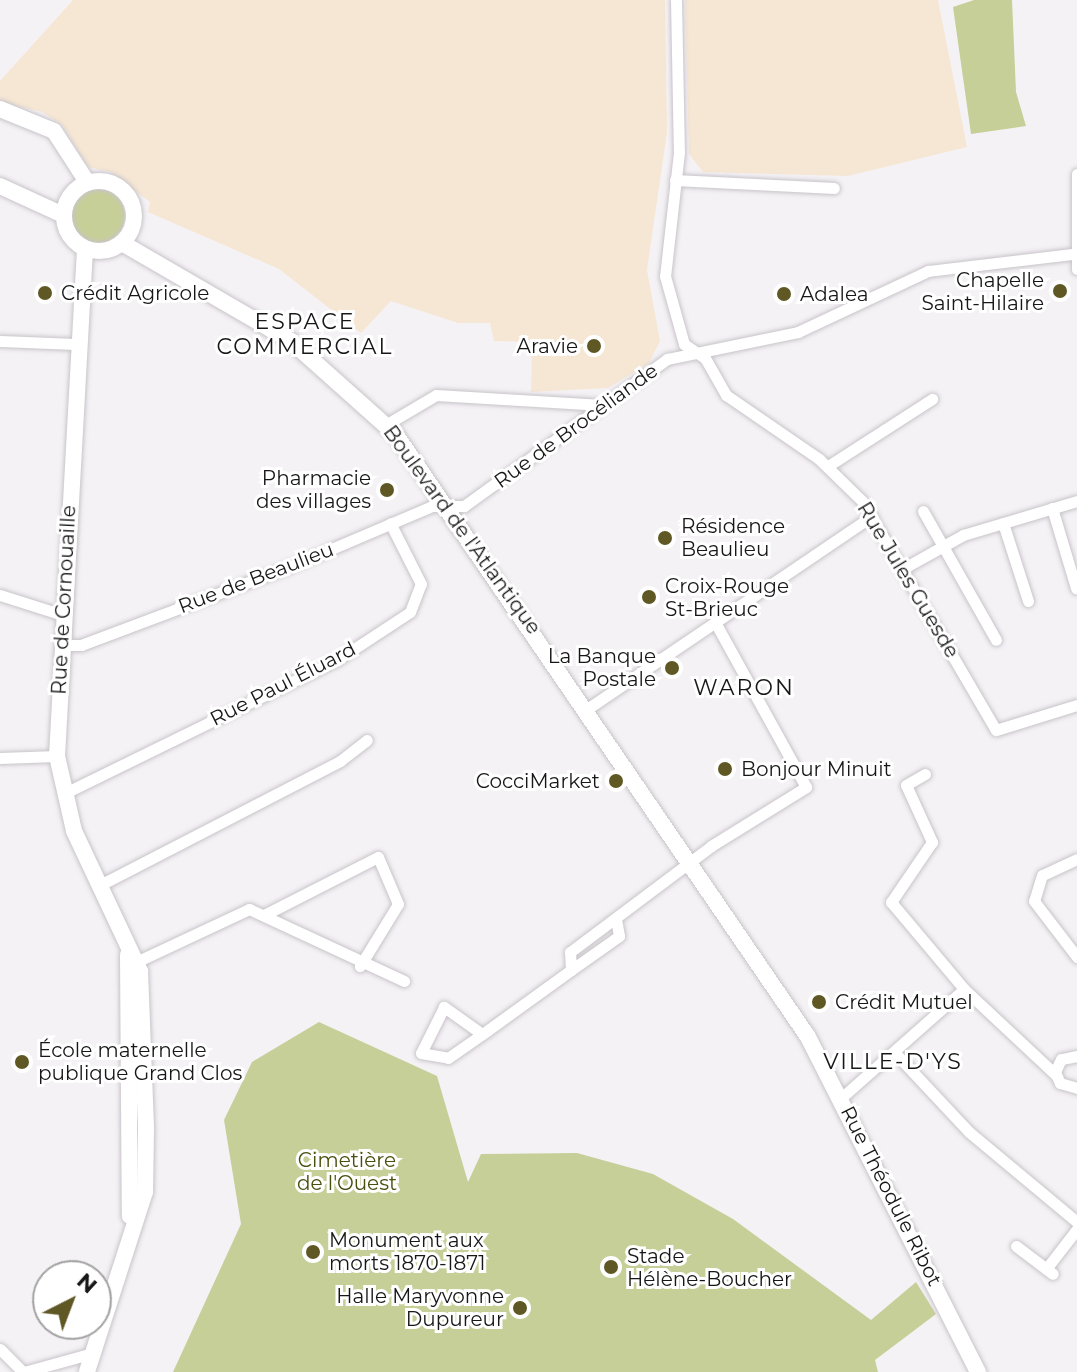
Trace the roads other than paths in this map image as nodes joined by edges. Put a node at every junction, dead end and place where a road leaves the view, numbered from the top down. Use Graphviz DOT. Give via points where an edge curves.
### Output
graph roads {
  1 [pos="676,0"];
  2 [pos="0,109"];
  3 [pos="1077,174"];
  4 [pos="675,180"];
  5 [pos="87,182"];
  6 [pos="0,186"];
  7 [pos="834,188"];
  8 [pos="63,215"];
  9 [pos="122,243"];
  10 [pos="85,249"];
  11 [pos="1073,254"];
  12 [pos="1077,269"];
  13 [pos="0,341"];
  14 [pos="76,344"];
  15 [pos="696,352"];
  16 [pos="932,399"];
  17 [pos="603,405"];
  18 [pos="387,424"];
  19 [pos="828,466"];
  20 [pos="1077,501"];
  21 [pos="448,505"];
  22 [pos="1052,508"];
  23 [pos="923,511"];
  24 [pos="872,516"];
  25 [pos="390,523"];
  26 [pos="1003,523"];
  27 [pos="943,546"];
  28 [pos="904,568"];
  29 [pos="1076,588"];
  30 [pos="0,595"];
  31 [pos="1028,601"];
  32 [pos="63,615"];
  33 [pos="715,622"];
  34 [pos="996,640"];
  35 [pos="62,645"];
  36 [pos="1077,705"];
  37 [pos="587,709"];
  38 [pos="367,740"];
  39 [pos="57,756"];
  40 [pos="0,758"];
  41 [pos="925,774"];
  42 [pos="63,794"];
  43 [pos="1077,859"];
  44 [pos="692,862"];
  45 [pos="100,885"];
  46 [pos="264,915"];
  47 [pos="126,938"];
  48 [pos="1077,957"];
  49 [pos="136,962"];
  50 [pos="360,966"];
  51 [pos="404,981"];
  52 [pos="964,989"];
  53 [pos="482,1034"];
  54 [pos="895,1053"];
  55 [pos="1077,1056"];
  56 [pos="1056,1075"];
  57 [pos="1077,1088"];
  58 [pos="841,1098"];
  59 [pos="1077,1222"];
  60 [pos="130,1225"];
  61 [pos="1077,1229"];
  62 [pos="1016,1246"];
  63 [pos="0,1349"];
  64 [pos="93,1353"];
  65 [pos="24,1372"];
  66 [pos="87,1372"];
  67 [pos="978,1372"];
  1 -- 4 [label="street, Rue Jules Guesde"];
  2 -- 5 [label="main road" via="54,131"];
  3 -- 11 [label="street"];
  4 -- 7 [label="street"];
  4 -- 15 [label="street, Rue Jules Guesde" via="667,301 684,344"];
  5 -- 8 [label="main road" via="70,195"];
  5 -- 9 [label="main road" via="108,182 128,195 134,224"];
  6 -- 8 [label="main road"];
  8 -- 10 [label="main road" via="71,238"];
  9 -- 10 [label="main road"];
  9 -- 18 [label="main road, Boulevard de l'Atlantique" via="291,341"];
  10 -- 14 [label="main road, Rue de Cornouaille"];
  11 -- 12 [label="street"];
  11 -- 15 [label="street, Rue de Brocéliande" via="928,271 798,332"];
  13 -- 14 [label="street"];
  14 -- 32 [label="main road, Rue de Cornouaille"];
  15 -- 17 [label="street, Rue de Brocéliande" via="667,359"];
  15 -- 19 [label="street, Rue Jules Guesde" via="726,395"];
  16 -- 19 [label="street"];
  17 -- 18 [label="street" via="436,395"];
  17 -- 21 [label="street, Rue de Brocéliande" via="467,504"];
  18 -- 21 [label="main road, Boulevard de l'Atlantique"];
  19 -- 24 [label="street, Rue Jules Guesde"];
  20 -- 22 [label="street"];
  21 -- 25 [label="street, Rue de Beaulieu"];
  21 -- 37 [label="main road, Boulevard de l'Atlantique"];
  22 -- 26 [label="street"];
  22 -- 29 [label="street"];
  23 -- 27 [label="street"];
  24 -- 28 [label="street, Rue Jules Guesde"];
  24 -- 33 [label="street"];
  25 -- 35 [label="street, Rue de Beaulieu" via="81,645"];
  25 -- 42 [label="street, Rue Paul Éluard" via="421,584 410,612 337,660"];
  26 -- 27 [label="street"];
  26 -- 31 [label="street"];
  27 -- 28 [label="street"];
  27 -- 34 [label="street"];
  28 -- 36 [label="street, Rue Jules Guesde" via="996,730"];
  30 -- 32 [label="street"];
  32 -- 35 [label="main road, Rue de Cornouaille"];
  33 -- 37 [label="street"];
  33 -- 44 [label="street" via="806,787"];
  35 -- 39 [label="main road, Rue de Cornouaille"];
  37 -- 44 [label="main road, Boulevard de l'Atlantique"];
  38 -- 45 [label="street" via="340,761"];
  39 -- 40 [label="street"];
  39 -- 42 [label="main road, Rue de Cornouaille"];
  41 -- 52 [label="street" via="906,785 930,823 932,842 891,902"];
  42 -- 45 [label="main road, Rue de Cornouaille"];
  43 -- 48 [label="street" via="1042,875 1034,901"];
  44 -- 53 [label="street" via="570,952 571,970"];
  44 -- 58 [label="main road, Rue Théodule Ribot"];
  45 -- 47 [label="main road, Rue de Cornouaille"];
  46 -- 49 [label="street" via="236,913"];
  46 -- 50 [label="street"];
  46 -- 50 [label="street" via="378,857 398,904"];
  47 -- 49 [label="main road, Rue de Cornouaille"];
  47 -- 60 [label="main road, Rue de Cornouaille" via="133,1028"];
  49 -- 60 [label="main road, Rue de Cornouaille" via="145,1192"];
  50 -- 51 [label="street"];
  52 -- 54 [label="street"];
  52 -- 56 [label="street"];
  53 -- 53 [label="street" via="448,1058 421,1053 444,1007"];
  54 -- 58 [label="street"];
  54 -- 59 [label="street" via="969,1132"];
  55 -- 56 [label="street" via="1061,1059"];
  56 -- 57 [label="street"];
  58 -- 67 [label="main road, Rue Théodule Ribot"];
  60 -- 64 [label="main road, Rue de Cornouaille"];
  61 -- 62 [label="street" via="1049,1271"];
  63 -- 65 [label="street"];
  64 -- 65 [label="street"];
  64 -- 66 [label="main road, Rue de Cornouaille"];
}
